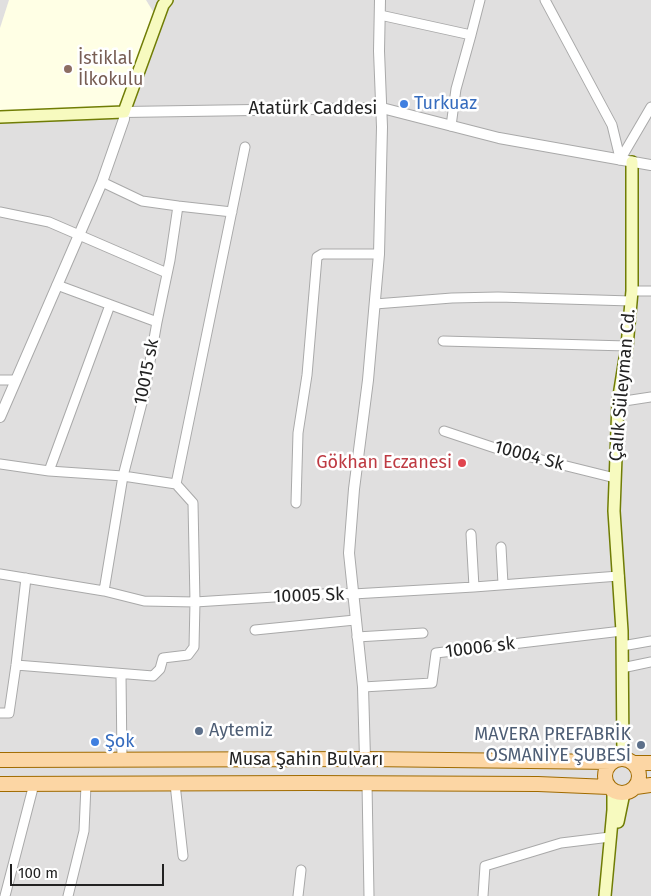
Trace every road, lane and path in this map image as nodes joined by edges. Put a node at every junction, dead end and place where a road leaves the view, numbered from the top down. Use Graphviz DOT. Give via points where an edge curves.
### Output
graph roads {
  1 [pos="380,0"];
  2 [pos="480,0"];
  3 [pos="544,0"];
  4 [pos="164,2"];
  5 [pos="380,15"];
  6 [pos="471,35"];
  7 [pos="382,108"];
  8 [pos="651,108"];
  9 [pos="124,112"];
  10 [pos="0,117"];
  11 [pos="451,126"];
  12 [pos="245,148"];
  13 [pos="624,160"];
  14 [pos="651,165"];
  15 [pos="102,182"];
  16 [pos="178,206"];
  17 [pos="0,212"];
  18 [pos="232,212"];
  19 [pos="78,236"];
  20 [pos="379,254"];
  21 [pos="167,273"];
  22 [pos="57,285"];
  23 [pos="651,291"];
  24 [pos="631,296"];
  25 [pos="375,304"];
  26 [pos="110,305"];
  27 [pos="157,322"];
  28 [pos="443,341"];
  29 [pos="627,346"];
  30 [pos="0,380"];
  31 [pos="16,380"];
  32 [pos="651,397"];
  33 [pos="618,402"];
  34 [pos="0,417"];
  35 [pos="444,431"];
  36 [pos="0,464"];
  37 [pos="49,471"];
  38 [pos="123,476"];
  39 [pos="615,478"];
  40 [pos="176,484"];
  41 [pos="296,504"];
  42 [pos="470,534"];
  43 [pos="501,547"];
  44 [pos="0,574"];
  45 [pos="619,576"];
  46 [pos="26,578"];
  47 [pos="503,584"];
  48 [pos="474,587"];
  49 [pos="104,591"];
  50 [pos="353,594"];
  51 [pos="195,602"];
  52 [pos="355,620"];
  53 [pos="255,630"];
  54 [pos="622,631"];
  55 [pos="423,632"];
  56 [pos="358,637"];
  57 [pos="651,641"];
  58 [pos="622,646"];
  59 [pos="651,662"];
  60 [pos="16,665"];
  61 [pos="622,668"];
  62 [pos="121,674"];
  63 [pos="363,688"];
  64 [pos="0,713"];
  65 [pos="365,759"];
  66 [pos="0,760"];
  67 [pos="122,760"];
  68 [pos="623,761"];
  69 [pos="651,763"];
  70 [pos="0,784"];
  71 [pos="34,784"];
  72 [pos="175,784"];
  73 [pos="367,784"];
  74 [pos="86,785"];
  75 [pos="651,785"];
  76 [pos="621,789"];
  77 [pos="610,837"];
  78 [pos="183,856"];
  79 [pos="301,870"];
  80 [pos="5,896"];
  81 [pos="68,896"];
  82 [pos="298,896"];
  83 [pos="369,896"];
  84 [pos="483,896"];
  85 [pos="605,896"];
  86 [pos="612,896"];
  1 -- 5 [label="street"];
  2 -- 6 [label="street"];
  3 -- 13 [label="street" via="612,125"];
  4 -- 9 [label="main road"];
  5 -- 6 [label="street"];
  5 -- 7 [label="street"];
  6 -- 11 [label="street" via="456,89"];
  7 -- 9 [label="street, Atatürk Caddesi"];
  7 -- 11 [label="street, Atatürk Caddesi"];
  7 -- 20 [label="street"];
  8 -- 13 [label="street"];
  9 -- 10 [label="main road, Atatürk Caddesi"];
  9 -- 15 [label="street"];
  11 -- 13 [label="street, Atatürk Caddesi" via="499,138"];
  12 -- 18 [label="street"];
  13 -- 14 [label="street, Atatürk Caddesi"];
  13 -- 24 [label="main road, Çalık Süleyman Cd."];
  15 -- 16 [label="street" via="142,200"];
  15 -- 19 [label="street"];
  16 -- 18 [label="street"];
  16 -- 21 [label="street, 10015 sk"];
  17 -- 19 [label="street" via="50,222"];
  18 -- 40 [label="street"];
  19 -- 21 [label="street"];
  19 -- 22 [label="street"];
  20 -- 25 [label="street"];
  20 -- 41 [label="street" via="317,256 307,375 298,434"];
  21 -- 27 [label="street, 10015 sk"];
  22 -- 26 [label="street"];
  22 -- 31 [label="street"];
  23 -- 24 [label="street"];
  24 -- 25 [label="street" via="452,298"];
  24 -- 29 [label="main road, Çalık Süleyman Cd."];
  25 -- 50 [label="street" via="353,498 349,553"];
  26 -- 27 [label="street"];
  26 -- 37 [label="street"];
  27 -- 38 [label="street, 10015 sk" via="144,394"];
  28 -- 29 [label="street"];
  29 -- 33 [label="main road, Çalık Süleyman Cd."];
  30 -- 31 [label="street"];
  31 -- 34 [label="street"];
  32 -- 33 [label="street"];
  33 -- 39 [label="main road, Çalık Süleyman Cd."];
  35 -- 39 [label="street, 10004 Sk" via="498,449"];
  36 -- 37 [label="street"];
  37 -- 38 [label="street"];
  38 -- 40 [label="street"];
  38 -- 49 [label="street, 10015 sk"];
  39 -- 45 [label="main road, Çalık Süleyman Cd."];
  40 -- 51 [label="street" via="193,503"];
  42 -- 48 [label="street"];
  43 -- 47 [label="street"];
  44 -- 46 [label="street, 10005 Sk"];
  45 -- 47 [label="street, 10005 Sk"];
  45 -- 54 [label="main road, Çalık Süleyman Cd."];
  46 -- 49 [label="street, 10005 Sk"];
  46 -- 60 [label="street"];
  47 -- 48 [label="street, 10005 Sk"];
  48 -- 50 [label="street, 10005 Sk"];
  49 -- 51 [label="street, 10005 Sk" via="144,601"];
  50 -- 51 [label="street, 10005 Sk" via="338,592"];
  50 -- 52 [label="street"];
  51 -- 62 [label="street" via="194,647 188,655 163,658 160,669 153,676"];
  52 -- 53 [label="street"];
  52 -- 56 [label="street"];
  54 -- 58 [label="main road, Çalık Süleyman Cd."];
  54 -- 63 [label="street, 10006 sk" via="436,652 432,683"];
  55 -- 56 [label="street"];
  56 -- 63 [label="street"];
  57 -- 58 [label="street"];
  58 -- 61 [label="main road, Çalık Süleyman Cd."];
  59 -- 61 [label="street"];
  60 -- 62 [label="street"];
  60 -- 64 [label="street" via="9,714"];
  61 -- 68 [label="main road, Çalık Süleyman Cd."];
  62 -- 67 [label="street"];
  63 -- 65 [label="street"];
  65 -- 67 [label="main road, Musa Şahin Bulvarı"];
  65 -- 68 [label="main road, Musa Şahin Bulvarı"];
  66 -- 67 [label="main road, Musa Şahin Bulvarı"];
  68 -- 69 [label="main road, Musa Şahin Bulvarı"];
  68 -- 76 [label="main road" via="605,771 605,776"];
  68 -- 76 [label="main road" via="640,774 640,779"];
  70 -- 71 [label="main road, Musa Şahin Bulvarı"];
  71 -- 74 [label="main road, Musa Şahin Bulvarı"];
  71 -- 80 [label="street"];
  72 -- 73 [label="main road, Musa Şahin Bulvarı"];
  72 -- 74 [label="main road, Musa Şahin Bulvarı"];
  72 -- 78 [label="street"];
  73 -- 76 [label="main road, Musa Şahin Bulvarı" via="538,784"];
  73 -- 83 [label="street"];
  74 -- 81 [label="street" via="84,831"];
  75 -- 76 [label="main road, Musa Şahin Bulvarı"];
  76 -- 77 [label="main road" via="613,810"];
  76 -- 86 [label="main road"];
  77 -- 84 [label="street" via="561,843 485,866"];
  77 -- 85 [label="main road"];
  79 -- 82 [label="street"];
}
